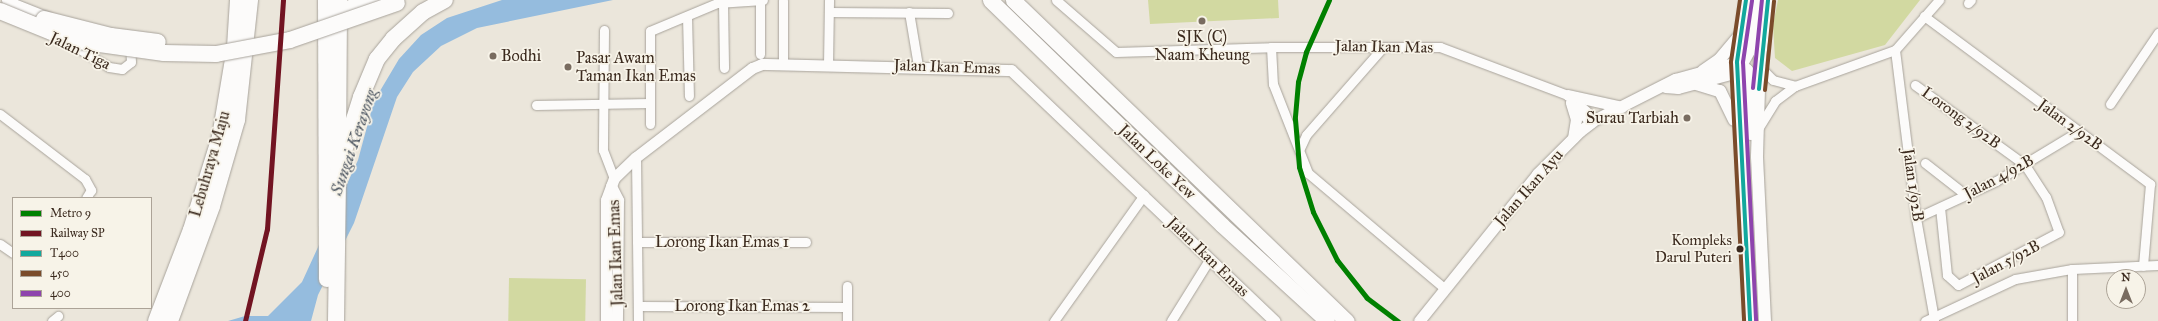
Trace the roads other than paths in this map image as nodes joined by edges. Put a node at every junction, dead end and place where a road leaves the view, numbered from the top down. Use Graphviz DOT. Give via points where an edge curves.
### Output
graph roads {
  1 [pos="0,0"];
  2 [pos="6,0"];
  3 [pos="238,0"];
  4 [pos="250,0"];
  5 [pos="326,0"];
  6 [pos="339,0"];
  7 [pos="373,0"];
  8 [pos="445,0"];
  9 [pos="761,0"];
  10 [pos="783,0"];
  11 [pos="829,0"];
  12 [pos="990,0"];
  13 [pos="1013,0"];
  14 [pos="1056,0"];
  15 [pos="1746,0"];
  16 [pos="1757,0"];
  17 [pos="1768,0"];
  18 [pos="1939,0"];
  19 [pos="401,1"];
  20 [pos="723,2"];
  21 [pos="0,11"];
  22 [pos="829,12"];
  23 [pos="910,12"];
  24 [pos="948,13"];
  25 [pos="0,15"];
  26 [pos="687,16"];
  27 [pos="1924,16"];
  28 [pos="604,30"];
  29 [pos="2158,34"];
  30 [pos="1739,36"];
  31 [pos="1271,47"];
  32 [pos="1383,47"];
  33 [pos="1895,50"];
  34 [pos="760,54"];
  35 [pos="783,64"];
  36 [pos="828,65"];
  37 [pos="918,66"];
  38 [pos="1739,67"];
  39 [pos="1760,67"];
  40 [pos="724,68"];
  41 [pos="1703,71"];
  42 [pos="1693,83"];
  43 [pos="1915,85"];
  44 [pos="1795,86"];
  45 [pos="1665,87"];
  46 [pos="689,96"];
  47 [pos="1570,99"];
  48 [pos="650,103"];
  49 [pos="2110,104"];
  50 [pos="536,105"];
  51 [pos="603,105"];
  52 [pos="1622,107"];
  53 [pos="0,114"];
  54 [pos="1593,121"];
  55 [pos="650,124"];
  56 [pos="1758,129"];
  57 [pos="2079,131"];
  58 [pos="1739,137"];
  59 [pos="1573,138"];
  60 [pos="1300,148"];
  61 [pos="1757,156"];
  62 [pos="636,157"];
  63 [pos="1925,163"];
  64 [pos="2025,165"];
  65 [pos="338,170"];
  66 [pos="613,182"];
  67 [pos="1144,195"];
  68 [pos="1966,195"];
  69 [pos="87,197"];
  70 [pos="1940,207"];
  71 [pos="1916,218"];
  72 [pos="637,242"];
  73 [pos="806,242"];
  74 [pos="0,244"];
  75 [pos="12,252"];
  76 [pos="1209,260"];
  77 [pos="2158,265"];
  78 [pos="2143,266"];
  79 [pos="2072,269"];
  80 [pos="847,286"];
  81 [pos="1444,288"];
  82 [pos="638,306"];
  83 [pos="846,307"];
  84 [pos="166,315"];
  85 [pos="1930,320"];
  86 [pos="326,321"];
  87 [pos="336,321"];
  88 [pos="606,321"];
  89 [pos="617,321"];
  90 [pos="638,321"];
  91 [pos="847,321"];
  92 [pos="1054,321"];
  93 [pos="1171,321"];
  94 [pos="1275,321"];
  95 [pos="1327,321"];
  96 [pos="1346,321"];
  97 [pos="1419,321"];
  98 [pos="1750,321"];
  99 [pos="1765,321"];
  100 [pos="2072,321"];
  1 -- 7 [label="highway, bridge" via="37,17 86,31 185,45 266,36"];
  2 -- 25 [label="street, Jalan Tiga" via="36,13 121,36 132,50 131,62 122,69 110,67 74,45"];
  3 -- 84 [label="highway, Lebuhraya Maju" via="235,47 220,137"];
  4 -- 84 [label="highway, Lebuhraya Maju" via="237,120 212,206"];
  5 -- 86 [label="highway"];
  6 -- 65 [label="highway"];
  8 -- 65 [label="highway" via="423,12 377,59 361,97"];
  9 -- 20 [label="street"];
  9 -- 34 [label="street"];
  10 -- 35 [label="street"];
  11 -- 22 [label="street"];
  12 -- 95 [label="highway, Jalan Loke Yew" via="1222,225"];
  13 -- 96 [label="highway, Jalan Loke Yew"];
  14 -- 31 [label="street, Jalan Ikan Mas" via="1109,47 1126,54 1149,49"];
  15 -- 30 [label="main road"];
  16 -- 38 [label="main road" via="1751,48"];
  17 -- 39 [label="main road"];
  18 -- 27 [label="street"];
  19 -- 21 [label="highway, bridge" via="290,40 216,54 164,53 70,40"];
  20 -- 26 [label="street"];
  20 -- 40 [label="street"];
  22 -- 23 [label="street"];
  22 -- 36 [label="street"];
  23 -- 24 [label="street"];
  23 -- 37 [label="street"];
  26 -- 46 [label="street"];
  26 -- 48 [label="street" via="650,31"];
  27 -- 33 [label="street"];
  27 -- 57 [label="street, Jalan 2/92B"];
  28 -- 51 [label="street"];
  29 -- 49 [label="street"];
  30 -- 38 [label="main road"];
  30 -- 41 [label="main road" via="1719,60"];
  31 -- 32 [label="street, Jalan Ikan Mas"];
  31 -- 60 [label="street" via="1273,84"];
  32 -- 47 [label="street, Jalan Ikan Mas" via="1449,49 1556,91"];
  32 -- 60 [label="street" via="1306,135"];
  33 -- 44 [label="street"];
  33 -- 71 [label="street, Jalan 1/92B"];
  35 -- 36 [label="street, Jalan Ikan Emas"];
  35 -- 62 [label="street, Jalan Ikan Emas" via="753,67"];
  36 -- 37 [label="street, Jalan Ikan Emas"];
  37 -- 67 [label="street, Jalan Ikan Emas" via="1011,70"];
  38 -- 41 [label="street, Jalan Ikan Ayu"];
  38 -- 42 [label="street, Jalan Ikan Ayu"];
  38 -- 58 [label="main road"];
  38 -- 61 [label="main road" via="1748,77 1750,132"];
  39 -- 44 [label="street" via="1773,80"];
  39 -- 56 [label="main road"];
  41 -- 45 [label="street, Jalan Ikan Ayu" via="1675,80"];
  42 -- 45 [label="street, Jalan Ikan Ayu"];
  42 -- 58 [label="main road" via="1707,85 1726,96"];
  43 -- 64 [label="street, Lorong 2/92B"];
  44 -- 56 [label="street" via="1774,101"];
  45 -- 52 [label="street, Jalan Ikan Ayu"];
  47 -- 52 [label="street"];
  47 -- 54 [label="street, Jalan Ikan Mas"];
  47 -- 59 [label="street" via="1576,119"];
  48 -- 51 [label="street"];
  48 -- 55 [label="street"];
  50 -- 51 [label="street"];
  51 -- 66 [label="street" via="603,150"];
  52 -- 54 [label="street, Jalan Ikan Ayu"];
  53 -- 69 [label="street" via="85,179 91,190"];
  54 -- 59 [label="street, Jalan Ikan Ayu"];
  56 -- 61 [label="main road"];
  57 -- 64 [label="street, Jalan 4/92B"];
  57 -- 78 [label="street, Jalan 2/92B" via="2150,184"];
  58 -- 98 [label="main road"];
  59 -- 81 [label="street, Jalan Ikan Ayu" via="1537,174"];
  60 -- 81 [label="street" via="1304,164 1316,181"];
  61 -- 99 [label="main road"];
  62 -- 66 [label="street, Jalan Ikan Emas"];
  62 -- 72 [label="street"];
  63 -- 68 [label="street"];
  64 -- 68 [label="street, Jalan 4/92B"];
  64 -- 70 [label="street, Jalan 5/92B" via="2046,197 2059,232 1966,284 1952,282 1947,275"];
  65 -- 87 [label="highway"];
  66 -- 88 [label="street, Jalan Ikan Emas" via="606,200"];
  66 -- 89 [label="street, Jalan Ikan Emas" via="618,200"];
  67 -- 76 [label="street, Jalan Ikan Emas"];
  67 -- 92 [label="street"];
  68 -- 70 [label="street, Jalan 4/92B"];
  70 -- 71 [label="street, Jalan 4/92B"];
  71 -- 85 [label="street, Jalan 1/92B"];
  72 -- 73 [label="street, Lorong Ikan Emas 1"];
  72 -- 82 [label="street"];
  74 -- 75 [label="street"];
  76 -- 93 [label="street"];
  76 -- 94 [label="street, Jalan Ikan Emas"];
  77 -- 78 [label="street"];
  78 -- 79 [label="street"];
  79 -- 85 [label="street" via="2015,279"];
  79 -- 100 [label="street"];
  80 -- 83 [label="street"];
  81 -- 97 [label="street, Jalan Ikan Ayu"];
  82 -- 83 [label="street, Lorong Ikan Emas 2"];
  82 -- 90 [label="street"];
  83 -- 91 [label="street"];
}
